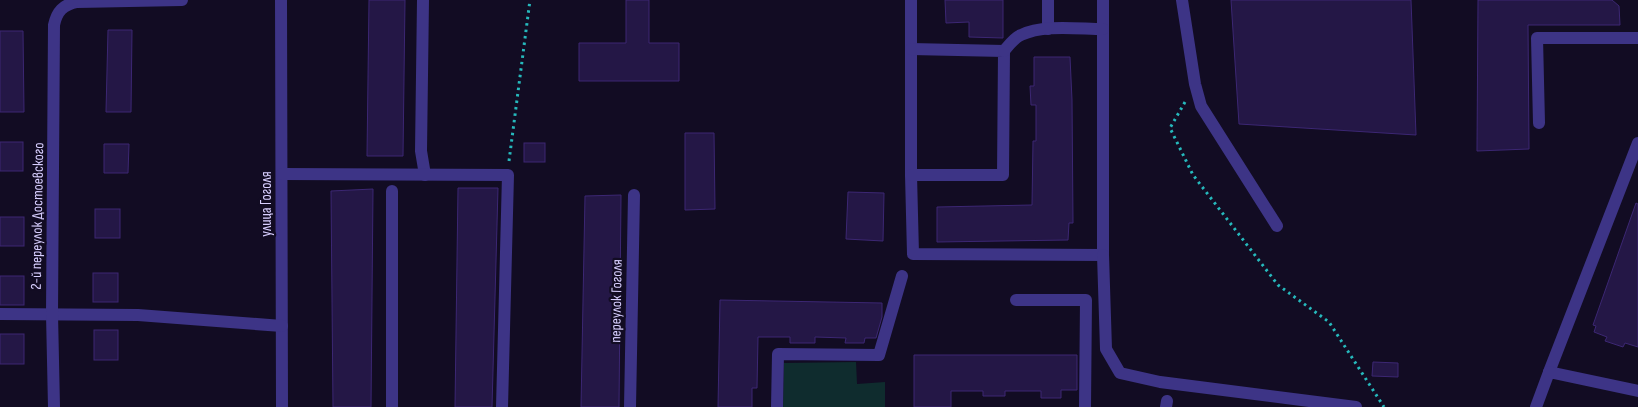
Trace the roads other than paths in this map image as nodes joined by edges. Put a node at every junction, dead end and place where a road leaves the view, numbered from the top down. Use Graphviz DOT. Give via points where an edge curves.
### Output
graph roads {
  1 [pos="182,0"];
  2 [pos="281,0"];
  3 [pos="423,0"];
  4 [pos="910,0"];
  5 [pos="1048,0"];
  6 [pos="1104,0"];
  7 [pos="1182,0"];
  8 [pos="1048,29"];
  9 [pos="1104,29"];
  10 [pos="1638,38"];
  11 [pos="911,50"];
  12 [pos="1004,51"];
  13 [pos="1539,123"];
  14 [pos="1638,142"];
  15 [pos="282,174"];
  16 [pos="425,175"];
  17 [pos="911,175"];
  18 [pos="392,191"];
  19 [pos="634,195"];
  20 [pos="1278,226"];
  21 [pos="1104,255"];
  22 [pos="902,276"];
  23 [pos="1016,300"];
  24 [pos="0,314"];
  25 [pos="52,314"];
  26 [pos="282,326"];
  27 [pos="1549,372"];
  28 [pos="1638,391"];
  29 [pos="54,407"];
  30 [pos="282,407"];
  31 [pos="392,407"];
  32 [pos="502,407"];
  33 [pos="630,407"];
  34 [pos="777,407"];
  35 [pos="1085,407"];
  36 [pos="1356,407"];
  37 [pos="1536,407"];
  1 -- 25 [label="street, 2-й переулок Достоевского" via="77,2 68,4 56,16"];
  2 -- 15 [label="street, улица Гоголя"];
  3 -- 16 [label="street" via="421,151"];
  4 -- 11 [label="street"];
  5 -- 8 [label="street"];
  6 -- 9 [label="street"];
  7 -- 20 [label="street" via="1201,106"];
  8 -- 9 [label="street"];
  8 -- 12 [label="street" via="1020,35"];
  9 -- 21 [label="street"];
  10 -- 13 [label="street" via="1537,38"];
  11 -- 12 [label="street"];
  11 -- 17 [label="street"];
  12 -- 17 [label="street" via="1003,175"];
  14 -- 27 [label="street"];
  15 -- 16 [label="street"];
  15 -- 26 [label="street, улица Гоголя"];
  16 -- 32 [label="street" via="508,175"];
  17 -- 21 [label="street" via="914,254"];
  18 -- 31 [label="street"];
  19 -- 33 [label="street, переулок Гоголя"];
  21 -- 36 [label="street" via="1106,348 1120,373 1160,382"];
  22 -- 34 [label="street" via="879,355 778,354"];
  23 -- 35 [label="street" via="1086,300"];
  24 -- 25 [label="street"];
  25 -- 26 [label="street" via="138,315"];
  25 -- 29 [label="street, 2-й переулок Достоевского"];
  26 -- 30 [label="street, улица Гоголя"];
  27 -- 28 [label="street"];
  27 -- 37 [label="street"];
}
